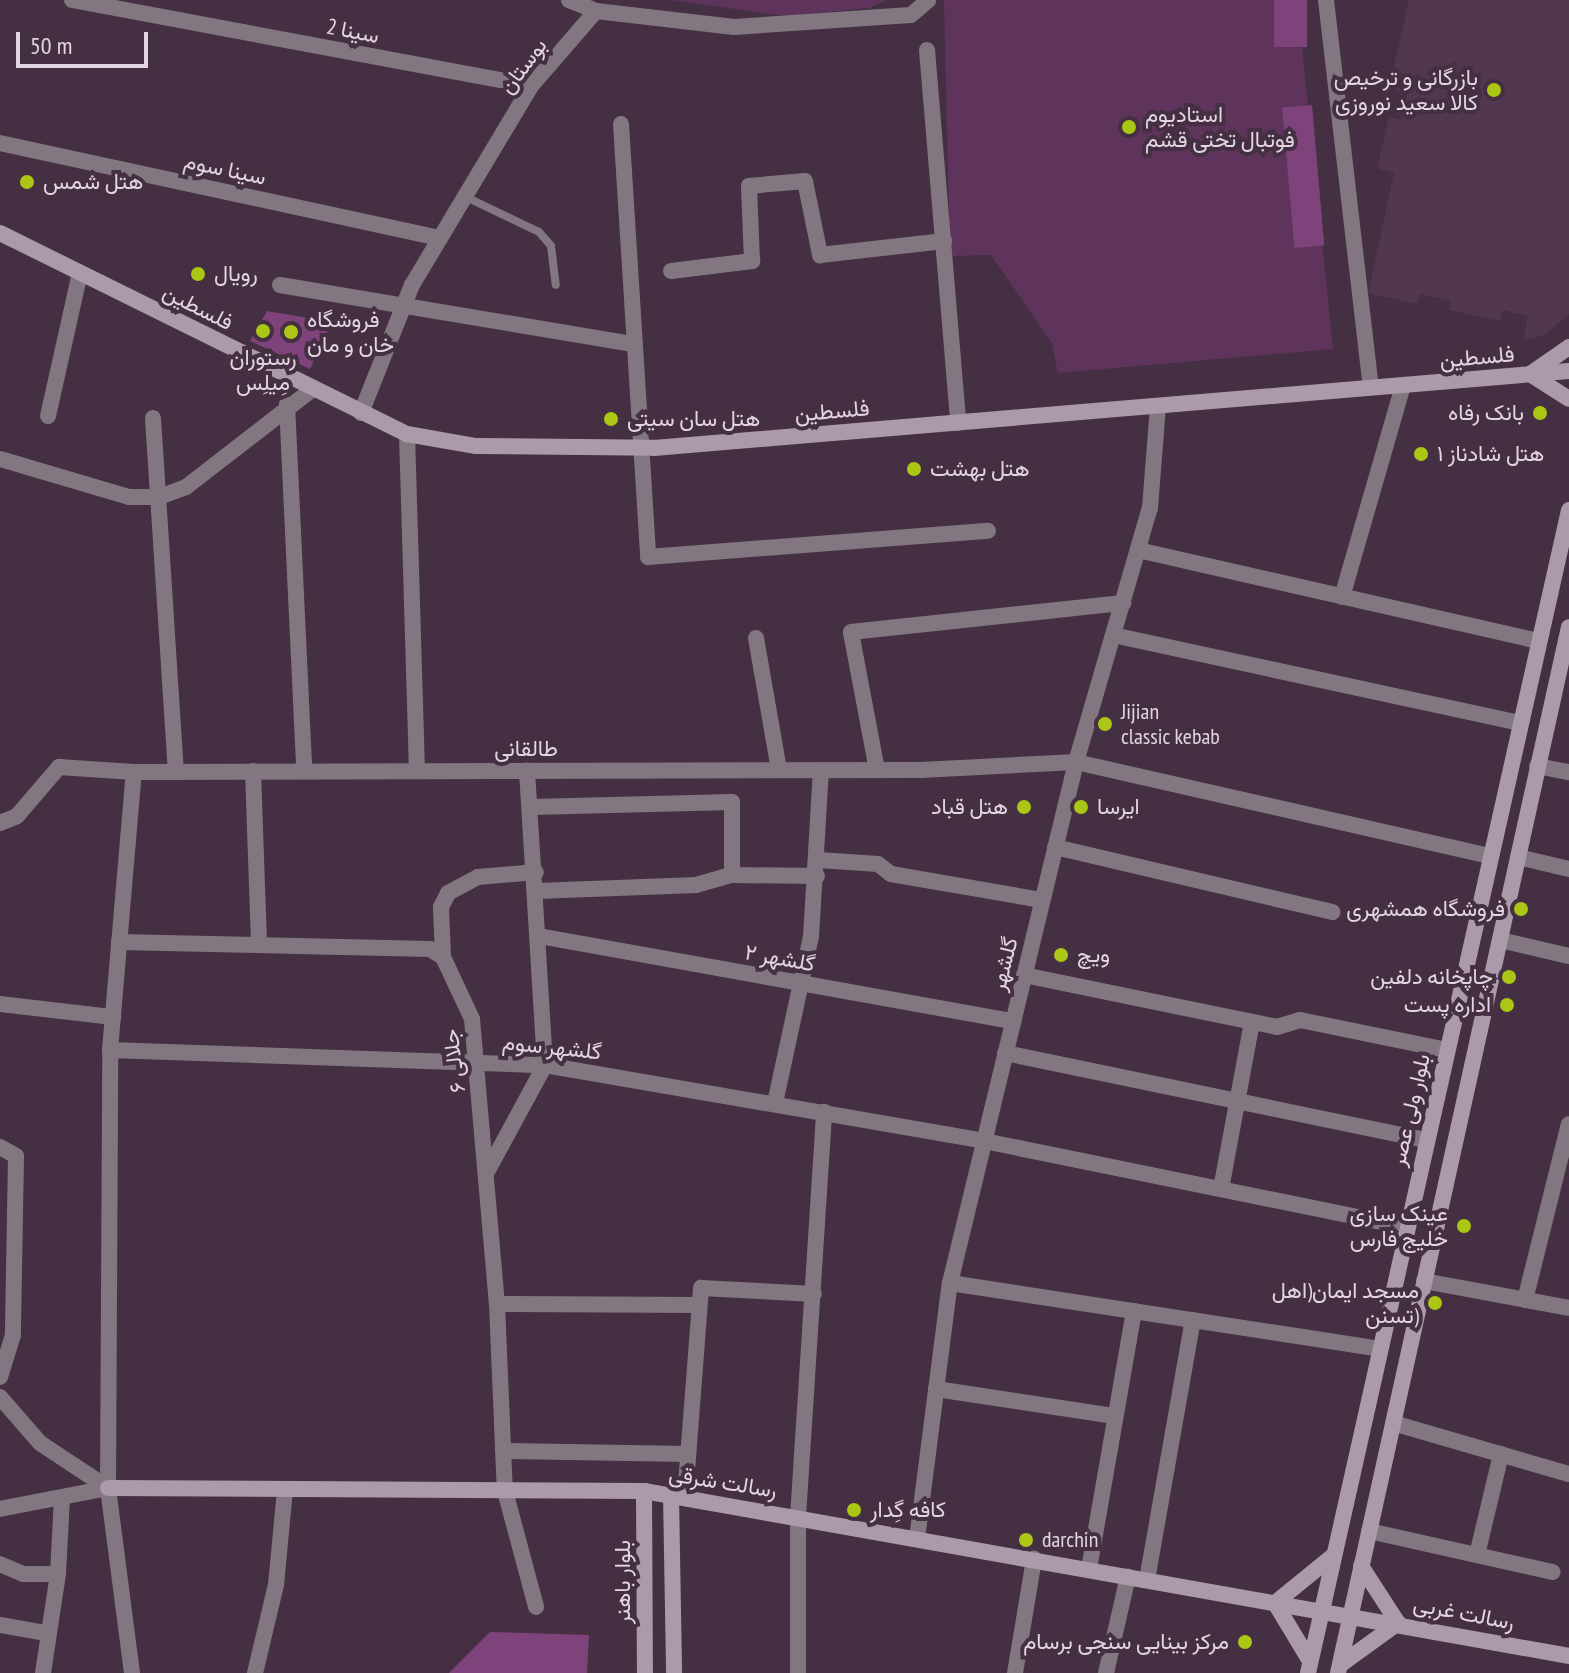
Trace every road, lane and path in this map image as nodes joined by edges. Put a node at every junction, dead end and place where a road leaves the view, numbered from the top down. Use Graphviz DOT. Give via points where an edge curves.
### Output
graph roads {
  1 [pos="72,0"];
  2 [pos="569,0"];
  3 [pos="928,0"];
  4 [pos="1326,0"];
  5 [pos="596,11"];
  6 [pos="927,50"];
  7 [pos="531,86"];
  8 [pos="621,124"];
  9 [pos="0,143"];
  10 [pos="465,197"];
  11 [pos="0,233"];
  12 [pos="440,238"];
  13 [pos="944,241"];
  14 [pos="671,271"];
  15 [pos="80,273"];
  16 [pos="280,285"];
  17 [pos="556,285"];
  18 [pos="404,305"];
  19 [pos="633,344"];
  20 [pos="1569,347"];
  21 [pos="1569,371"];
  22 [pos="1530,374"];
  23 [pos="1371,386"];
  24 [pos="1403,386"];
  25 [pos="313,389"];
  26 [pos="1569,399"];
  27 [pos="287,404"];
  28 [pos="1158,406"];
  29 [pos="361,413"];
  30 [pos="48,416"];
  31 [pos="153,418"];
  32 [pos="958,423"];
  33 [pos="407,434"];
  34 [pos="639,448"];
  35 [pos="0,459"];
  36 [pos="159,497"];
  37 [pos="1569,510"];
  38 [pos="988,531"];
  39 [pos="1138,550"];
  40 [pos="1342,597"];
  41 [pos="1123,603"];
  42 [pos="1569,627"];
  43 [pos="1113,635"];
  44 [pos="756,638"];
  45 [pos="1538,641"];
  46 [pos="1564,674"];
  47 [pos="1519,723"];
  48 [pos="1076,762"];
  49 [pos="1537,766"];
  50 [pos="779,770"];
  51 [pos="821,770"];
  52 [pos="877,770"];
  53 [pos="253,771"];
  54 [pos="304,771"];
  55 [pos="417,771"];
  56 [pos="527,771"];
  57 [pos="134,772"];
  58 [pos="176,772"];
  59 [pos="1569,772"];
  60 [pos="530,807"];
  61 [pos="0,823"];
  62 [pos="1055,847"];
  63 [pos="1489,856"];
  64 [pos="1518,857"];
  65 [pos="818,868"];
  66 [pos="1569,869"];
  67 [pos="536,872"];
  68 [pos="732,875"];
  69 [pos="537,891"];
  70 [pos="1042,900"];
  71 [pos="1332,912"];
  72 [pos="539,936"];
  73 [pos="1500,940"];
  74 [pos="119,942"];
  75 [pos="259,945"];
  76 [pos="1569,956"];
  77 [pos="443,957"];
  78 [pos="1024,975"];
  79 [pos="803,985"];
  80 [pos="0,1004"];
  81 [pos="113,1017"];
  82 [pos="1013,1021"];
  83 [pos="1252,1022"];
  84 [pos="110,1050"];
  85 [pos="1446,1050"];
  86 [pos="1005,1053"];
  87 [pos="477,1063"];
  88 [pos="545,1065"];
  89 [pos="1237,1101"];
  90 [pos="775,1103"];
  91 [pos="824,1112"];
  92 [pos="1569,1124"];
  93 [pos="1426,1140"];
  94 [pos="984,1141"];
  95 [pos="0,1147"];
  96 [pos="487,1171"];
  97 [pos="1221,1189"];
  98 [pos="1407,1227"];
  99 [pos="1424,1281"];
  100 [pos="950,1283"];
  101 [pos="814,1294"];
  102 [pos="1525,1300"];
  103 [pos="497,1304"];
  104 [pos="699,1305"];
  105 [pos="1569,1308"];
  106 [pos="1134,1311"];
  107 [pos="1193,1320"];
  108 [pos="1380,1349"];
  109 [pos="0,1377"];
  110 [pos="936,1389"];
  111 [pos="0,1397"];
  112 [pos="1115,1416"];
  113 [pos="1393,1423"];
  114 [pos="503,1451"];
  115 [pos="688,1454"];
  116 [pos="1501,1454"];
  117 [pos="1569,1474"];
  118 [pos="108,1488"];
  119 [pos="285,1489"];
  120 [pos="505,1491"];
  121 [pos="644,1491"];
  122 [pos="678,1496"];
  123 [pos="62,1498"];
  124 [pos="0,1509"];
  125 [pos="798,1517"];
  126 [pos="1369,1531"];
  127 [pos="917,1539"];
  128 [pos="1334,1555"];
  129 [pos="1477,1555"];
  130 [pos="1034,1559"];
  131 [pos="0,1564"];
  132 [pos="1361,1566"];
  133 [pos="1089,1569"];
  134 [pos="1552,1572"];
  135 [pos="58,1574"];
  136 [pos="1128,1576"];
  137 [pos="1147,1580"];
  138 [pos="1275,1603"];
  139 [pos="536,1607"];
  140 [pos="1322,1611"];
  141 [pos="1350,1617"];
  142 [pos="1398,1623"];
  143 [pos="0,1625"];
  144 [pos="46,1633"];
  145 [pos="1569,1656"];
  146 [pos="1309,1667"];
  147 [pos="1339,1669"];
  148 [pos="43,1673"];
  149 [pos="132,1673"];
  150 [pos="255,1673"];
  151 [pos="645,1673"];
  152 [pos="674,1673"];
  153 [pos="798,1673"];
  154 [pos="1015,1673"];
  155 [pos="1106,1673"];
  1 -- 7 [label="street, سینا 2"];
  2 -- 5 [label="street"];
  3 -- 5 [label="street" via="911,15 734,27"];
  4 -- 23 [label="street"];
  5 -- 7 [label="street, بوستان"];
  6 -- 13 [label="street"];
  7 -- 10 [label="street, بوستان"];
  8 -- 19 [label="street"];
  9 -- 12 [label="street, سینا سوم"];
  10 -- 12 [label="street, بوستان"];
  10 -- 17 [label="lane" via="539,232 551,246"];
  11 -- 15 [label="main road, فلسطین"];
  12 -- 18 [label="street, بوستان"];
  13 -- 14 [label="street" via="820,255 807,184 801,180 746,188 752,261"];
  13 -- 32 [label="street"];
  15 -- 25 [label="main road, فلسطین"];
  15 -- 30 [label="street"];
  16 -- 18 [label="street"];
  18 -- 19 [label="street"];
  18 -- 29 [label="street, بوستان"];
  19 -- 34 [label="street"];
  20 -- 22 [label="main road"];
  21 -- 22 [label="main road, فلسطین"];
  22 -- 24 [label="main road, فلسطین"];
  22 -- 26 [label="main road"];
  23 -- 24 [label="main road, فلسطین"];
  23 -- 28 [label="main road, فلسطین"];
  24 -- 40 [label="street"];
  25 -- 27 [label="street"];
  25 -- 29 [label="main road, فلسطین"];
  27 -- 36 [label="street" via="186,487"];
  27 -- 54 [label="street"];
  28 -- 32 [label="main road, فلسطین"];
  28 -- 39 [label="street, گلشهر" via="1150,508"];
  29 -- 33 [label="main road, فلسطین"];
  31 -- 36 [label="street"];
  32 -- 34 [label="main road, فلسطین"];
  33 -- 34 [label="main road, فلسطین" via="476,446"];
  33 -- 55 [label="street"];
  34 -- 38 [label="street" via="648,557"];
  35 -- 36 [label="street" via="129,497"];
  36 -- 58 [label="street"];
  37 -- 45 [label="main road, بلوار ولی عصر"];
  39 -- 40 [label="street"];
  39 -- 41 [label="street, گلشهر"];
  40 -- 45 [label="street"];
  41 -- 43 [label="street, گلشهر"];
  41 -- 52 [label="street" via="851,632"];
  42 -- 46 [label="main road"];
  43 -- 47 [label="street"];
  43 -- 48 [label="street, گلشهر"];
  44 -- 50 [label="street"];
  45 -- 47 [label="main road, بلوار ولی عصر"];
  46 -- 49 [label="main road"];
  47 -- 63 [label="main road, بلوار ولی عصر"];
  48 -- 52 [label="street, طالقانی"];
  48 -- 62 [label="street, گلشهر"];
  48 -- 63 [label="street, طالقانی"];
  49 -- 59 [label="street"];
  49 -- 64 [label="main road"];
  50 -- 51 [label="street, طالقانی"];
  50 -- 56 [label="street, طالقانی"];
  51 -- 52 [label="street, طالقانی"];
  51 -- 65 [label="street"];
  53 -- 54 [label="street, طالقانی"];
  53 -- 58 [label="street, طالقانی"];
  53 -- 75 [label="street"];
  54 -- 55 [label="street, طالقانی"];
  55 -- 56 [label="street, طالقانی"];
  56 -- 60 [label="street"];
  57 -- 58 [label="street, طالقانی"];
  57 -- 61 [label="street, طالقانی" via="59,767 17,816"];
  57 -- 74 [label="street"];
  60 -- 67 [label="street"];
  60 -- 68 [label="street" via="732,802"];
  62 -- 70 [label="street, گلشهر"];
  62 -- 71 [label="street"];
  63 -- 85 [label="main road, بلوار ولی عصر"];
  64 -- 66 [label="street"];
  64 -- 73 [label="main road"];
  65 -- 68 [label="street"];
  65 -- 70 [label="street" via="878,864 891,874"];
  65 -- 79 [label="street"];
  67 -- 69 [label="street"];
  67 -- 77 [label="street" via="478,877 448,893 441,907"];
  68 -- 69 [label="street" via="696,885"];
  69 -- 72 [label="street"];
  70 -- 78 [label="street, گلشهر"];
  72 -- 79 [label="street, گلشهر ۲"];
  72 -- 88 [label="street"];
  73 -- 76 [label="street"];
  73 -- 99 [label="main road"];
  74 -- 75 [label="street"];
  74 -- 81 [label="street"];
  75 -- 77 [label="street" via="430,949"];
  77 -- 87 [label="street, جلالی ۶" via="472,1019"];
  78 -- 82 [label="street, گلشهر"];
  78 -- 83 [label="street"];
  79 -- 82 [label="street, گلشهر ۲"];
  79 -- 90 [label="street"];
  80 -- 81 [label="street"];
  81 -- 84 [label="street"];
  82 -- 86 [label="street, گلشهر"];
  83 -- 85 [label="street" via="1277,1027 1300,1020"];
  83 -- 89 [label="street"];
  84 -- 87 [label="street, گلشهر سوم"];
  84 -- 118 [label="street"];
  85 -- 93 [label="main road, بلوار ولی عصر"];
  86 -- 89 [label="street"];
  86 -- 94 [label="street, گلشهر"];
  87 -- 88 [label="street, گلشهر سوم"];
  87 -- 96 [label="street, جلالی ۶"];
  88 -- 90 [label="street, گلشهر سوم"];
  88 -- 96 [label="street"];
  89 -- 93 [label="street"];
  89 -- 97 [label="street"];
  90 -- 91 [label="street, گلشهر سوم"];
  91 -- 94 [label="street, گلشهر سوم"];
  91 -- 101 [label="street"];
  92 -- 102 [label="street"];
  93 -- 98 [label="main road, بلوار ولی عصر"];
  94 -- 97 [label="street, گلشهر سوم"];
  94 -- 100 [label="street, گلشهر"];
  95 -- 109 [label="street" via="16,1156 13,1335"];
  96 -- 103 [label="street, جلالی ۶"];
  97 -- 98 [label="street, گلشهر سوم"];
  98 -- 108 [label="main road, بلوار ولی عصر"];
  99 -- 102 [label="street"];
  99 -- 113 [label="main road"];
  100 -- 106 [label="street"];
  100 -- 110 [label="street, گلشهر"];
  101 -- 104 [label="street" via="701,1288"];
  101 -- 125 [label="street"];
  102 -- 105 [label="street"];
  103 -- 104 [label="street"];
  103 -- 114 [label="street, جلالی ۶"];
  104 -- 115 [label="street"];
  106 -- 107 [label="street"];
  106 -- 112 [label="street"];
  107 -- 108 [label="street"];
  107 -- 137 [label="street"];
  108 -- 128 [label="main road, بلوار ولی عصر"];
  110 -- 112 [label="street"];
  110 -- 127 [label="street, گلشهر"];
  111 -- 118 [label="street" via="40,1443"];
  112 -- 133 [label="street"];
  113 -- 116 [label="street"];
  113 -- 126 [label="main road"];
  114 -- 115 [label="street"];
  114 -- 120 [label="street, جلالی ۶"];
  115 -- 122 [label="street"];
  116 -- 117 [label="street"];
  116 -- 129 [label="street"];
  118 -- 119 [label="main road, رسالت شرقی"];
  118 -- 123 [label="street"];
  118 -- 149 [label="street"];
  119 -- 120 [label="main road, رسالت شرقی"];
  119 -- 150 [label="street" via="276,1585"];
  120 -- 121 [label="main road, رسالت شرقی"];
  120 -- 139 [label="street, جلالی ۶"];
  121 -- 122 [label="main road, رسالت شرقی"];
  121 -- 151 [label="main road, بلوار باهنر"];
  122 -- 125 [label="main road, رسالت شرقی"];
  122 -- 152 [label="main road"];
  123 -- 124 [label="street"];
  123 -- 135 [label="street"];
  125 -- 127 [label="main road, رسالت شرقی"];
  125 -- 153 [label="street"];
  126 -- 129 [label="street"];
  126 -- 132 [label="main road"];
  127 -- 130 [label="main road, رسالت شرقی"];
  128 -- 138 [label="main road"];
  128 -- 140 [label="main road, بلوار ولی عصر"];
  129 -- 134 [label="street"];
  130 -- 133 [label="main road, رسالت شرقی"];
  130 -- 154 [label="street"];
  131 -- 135 [label="street" via="23,1574"];
  132 -- 141 [label="main road"];
  132 -- 142 [label="main road"];
  133 -- 136 [label="main road, رسالت شرقی"];
  135 -- 144 [label="street"];
  136 -- 137 [label="main road, رسالت شرقی"];
  136 -- 155 [label="street"];
  137 -- 138 [label="main road, رسالت شرقی"];
  138 -- 140 [label="main road, رسالت شرقی"];
  138 -- 146 [label="main road"];
  140 -- 141 [label="main road, رسالت غربی"];
  140 -- 146 [label="main road, بلوار ولی عصر"];
  141 -- 142 [label="main road, رسالت غربی"];
  141 -- 147 [label="main road"];
  142 -- 145 [label="main road, رسالت غربی"];
  142 -- 147 [label="main road"];
  143 -- 144 [label="street"];
  144 -- 148 [label="street"];
}
